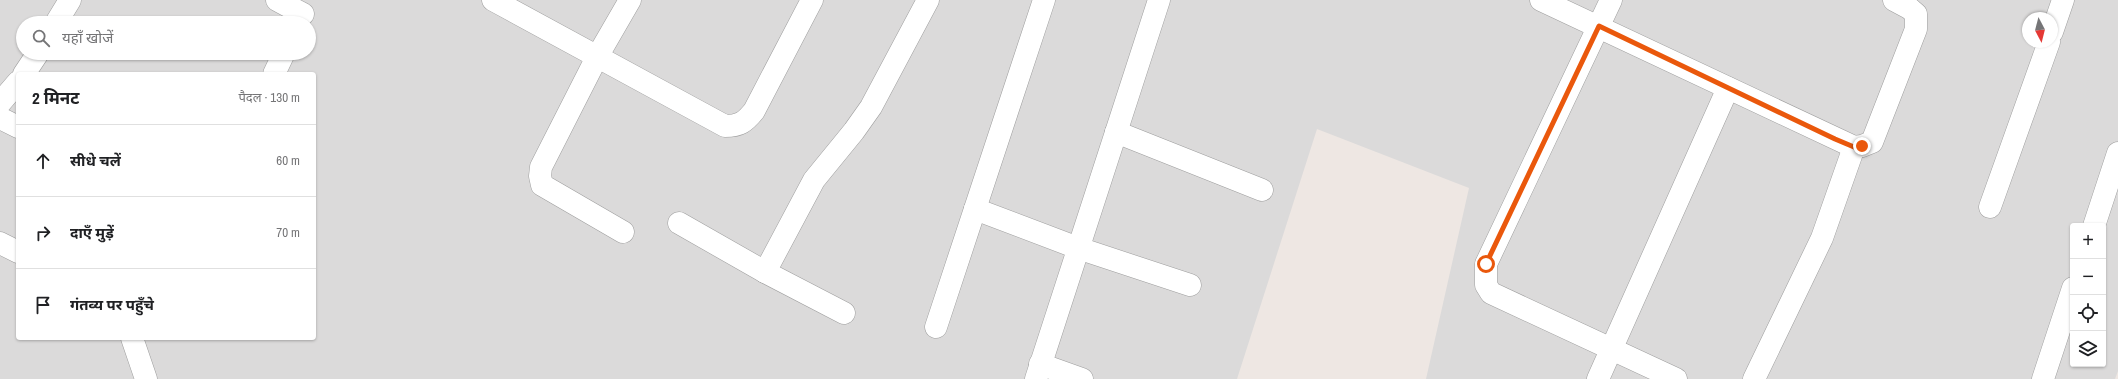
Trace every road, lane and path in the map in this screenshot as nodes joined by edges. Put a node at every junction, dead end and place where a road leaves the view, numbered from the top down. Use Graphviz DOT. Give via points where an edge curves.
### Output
graph roads {
  1 [pos="70,0"];
  2 [pos="277,0"];
  3 [pos="493,0"];
  4 [pos="630,0"];
  5 [pos="812,0"];
  6 [pos="928,0"];
  7 [pos="1044,0"];
  8 [pos="1159,0"];
  9 [pos="1541,0"];
  10 [pos="1611,0"];
  11 [pos="1894,0"];
  12 [pos="2063,0"];
  13 [pos="1920,7"];
  14 [pos="304,12"];
  15 [pos="2058,15"];
  16 [pos="60,16"];
  17 [pos="1599,26"];
  18 [pos="2046,48"];
  19 [pos="597,56"];
  20 [pos="33,60"];
  21 [pos="281,60"];
  22 [pos="25,72"];
  23 [pos="275,72"];
  24 [pos="16,84"];
  25 [pos="1728,88"];
  26 [pos="0,103"];
  27 [pos="0,118"];
  28 [pos="16,126"];
  29 [pos="1116,132"];
  30 [pos="1854,147"];
  31 [pos="2118,153"];
  32 [pos="1262,190"];
  33 [pos="1990,207"];
  34 [pos="975,209"];
  35 [pos="680,223"];
  36 [pos="2095,223"];
  37 [pos="623,232"];
  38 [pos="0,243"];
  39 [pos="1078,248"];
  40 [pos="16,251"];
  41 [pos="765,272"];
  42 [pos="1190,285"];
  43 [pos="2071,295"];
  44 [pos="844,313"];
  45 [pos="936,327"];
  46 [pos="133,340"];
  47 [pos="1612,349"];
  48 [pos="1038,372"];
  49 [pos="146,379"];
  50 [pos="1082,379"];
  51 [pos="1598,379"];
  52 [pos="1676,379"];
  53 [pos="1754,379"];
  54 [pos="2043,379"];
  1 -- 16 [label="street"];
  2 -- 14 [label="street"];
  3 -- 19 [label="street"];
  4 -- 19 [label="street"];
  5 -- 19 [label="street" via="754,111 738,126 725,126"];
  6 -- 41 [label="street" via="871,107 814,180"];
  7 -- 34 [label="street"];
  8 -- 29 [label="street"];
  9 -- 17 [label="street"];
  10 -- 17 [label="street"];
  11 -- 13 [label="street" via="1909,8"];
  12 -- 15 [label="street"];
  13 -- 30 [label="street" via="1916,28 1872,142"];
  17 -- 25 [label="street"];
  17 -- 47 [label="street" via="1486,264 1484,275 1491,293"];
  18 -- 33 [label="street"];
  19 -- 37 [label="street" via="541,167 540,176 542,185"];
  20 -- 22 [label="street"];
  21 -- 23 [label="street"];
  24 -- 26 [label="street"];
  25 -- 30 [label="street"];
  25 -- 47 [label="street"];
  27 -- 28 [label="street"];
  29 -- 32 [label="street"];
  29 -- 39 [label="street"];
  30 -- 53 [label="street" via="1822,238"];
  31 -- 36 [label="street"];
  34 -- 39 [label="street"];
  34 -- 45 [label="street"];
  35 -- 41 [label="street"];
  38 -- 40 [label="street"];
  39 -- 42 [label="street"];
  39 -- 48 [label="street"];
  41 -- 44 [label="street"];
  43 -- 54 [label="street"];
  46 -- 49 [label="street"];
  47 -- 51 [label="street"];
  47 -- 52 [label="street"];
  48 -- 50 [label="street"];
}
